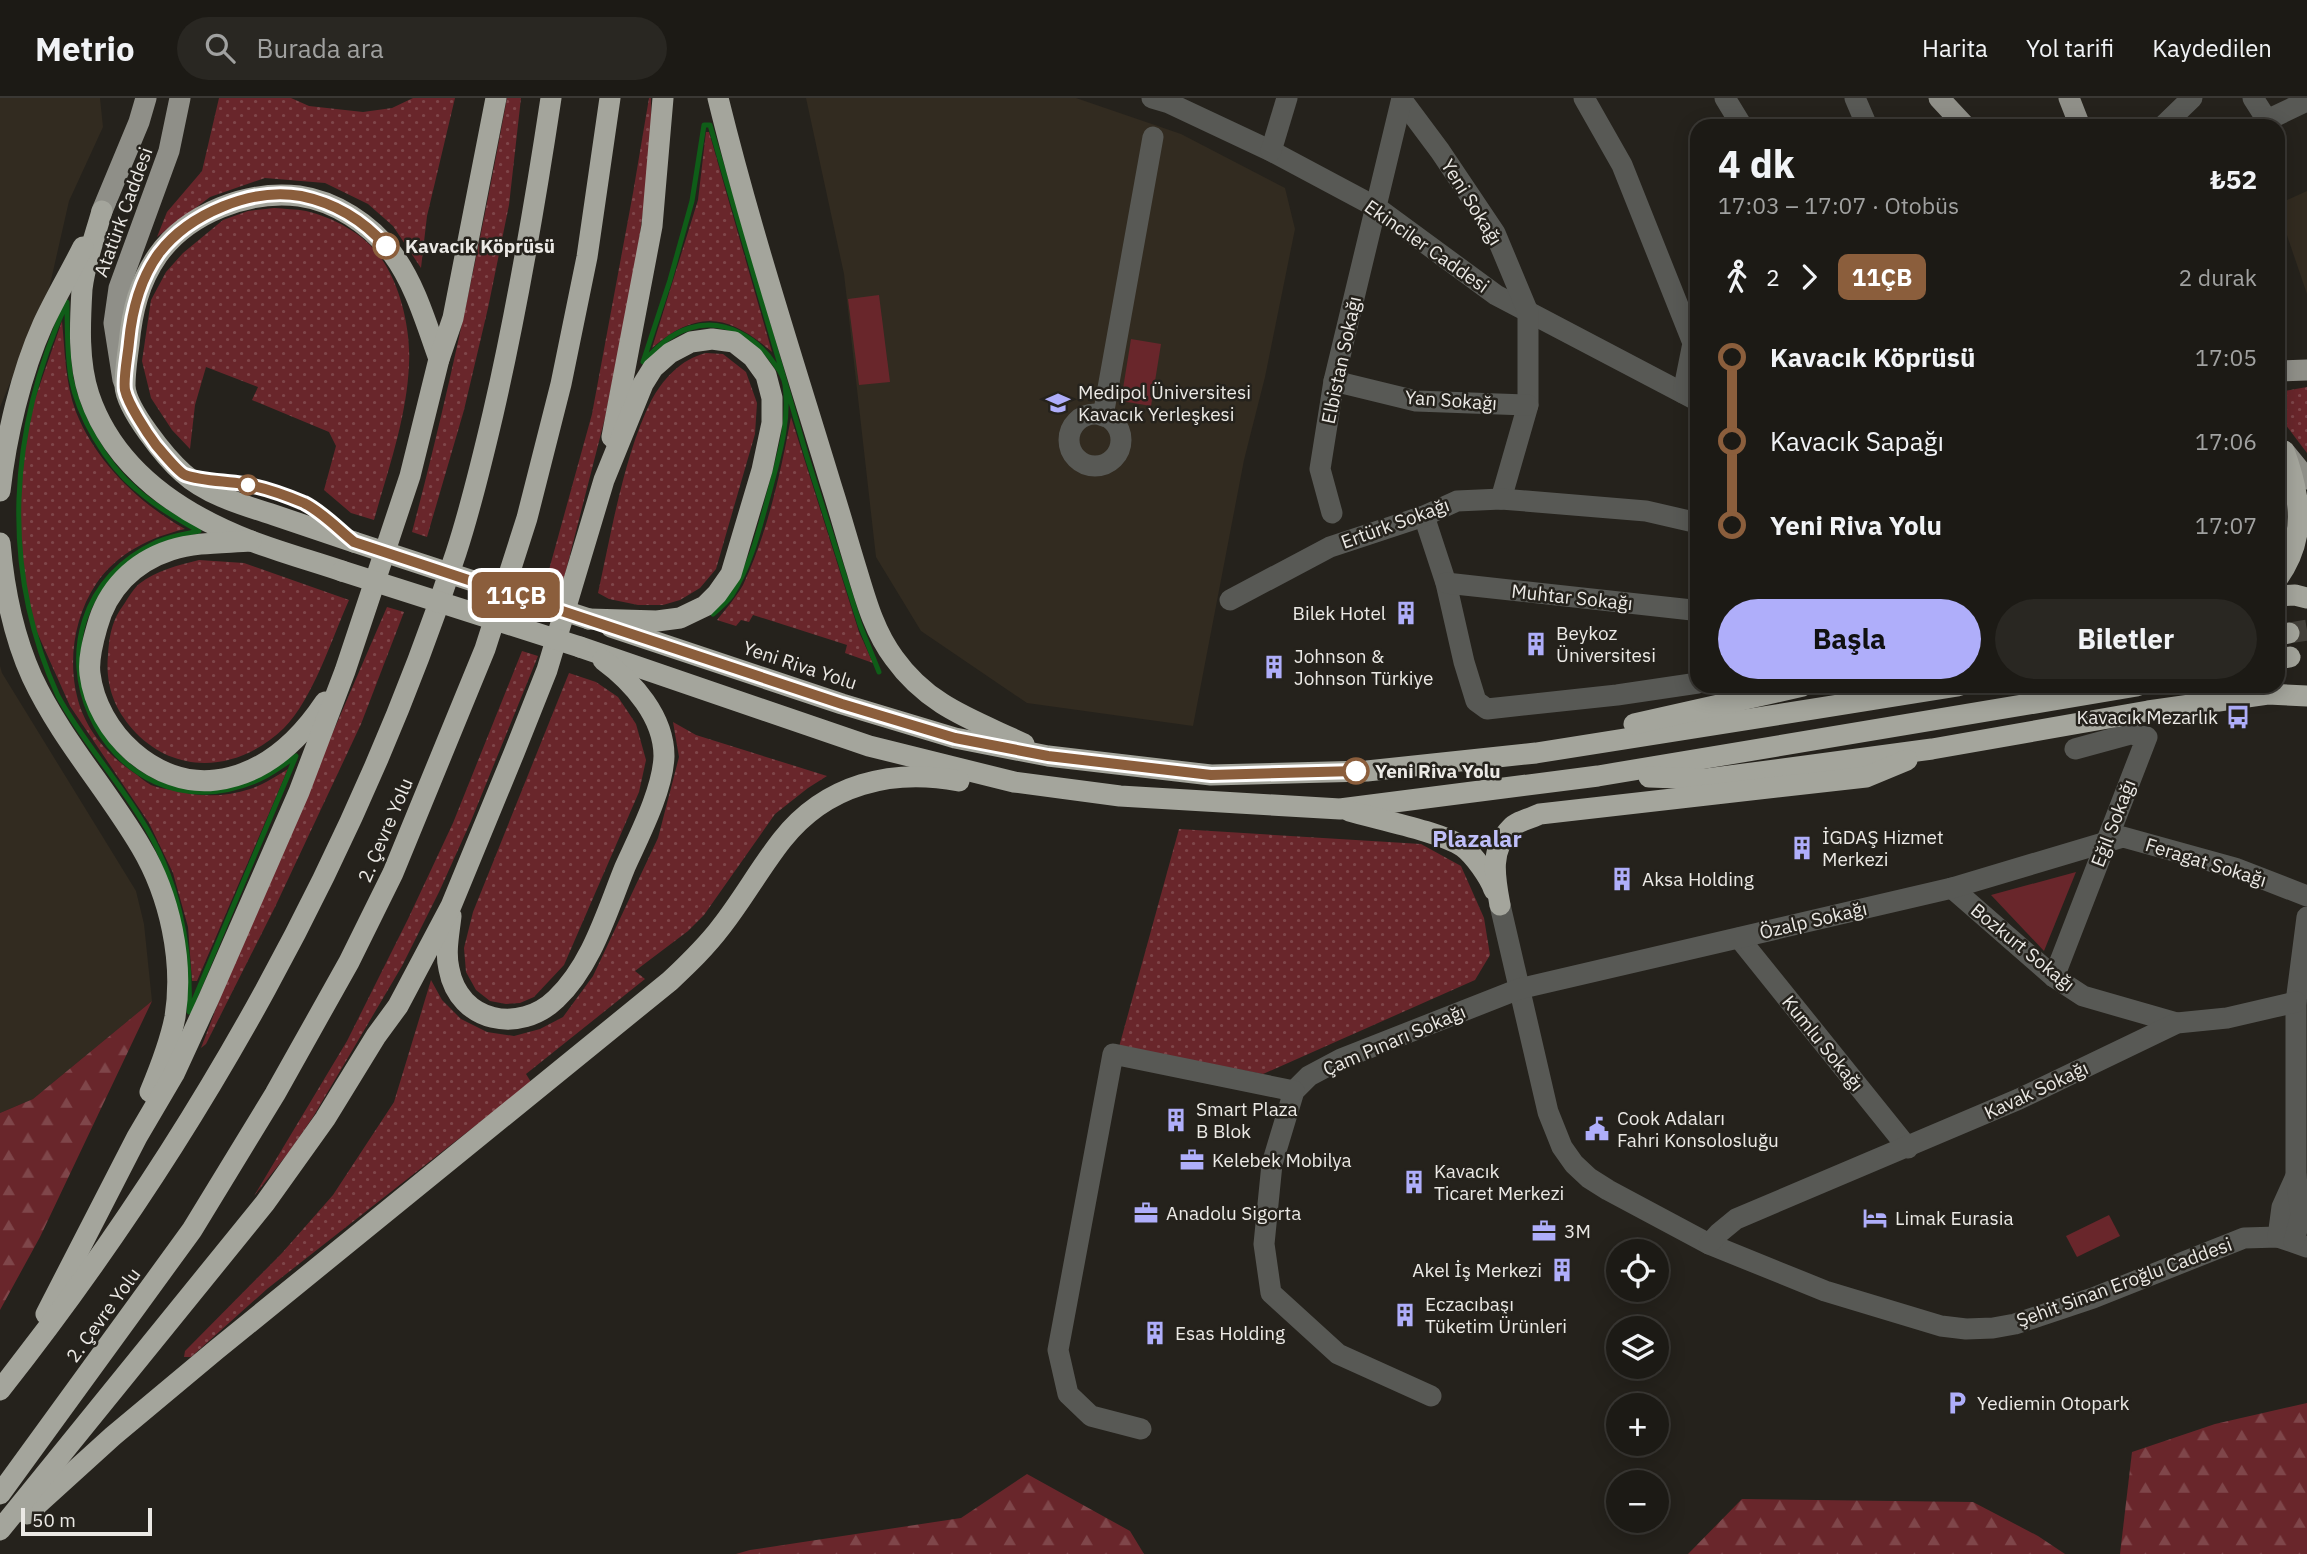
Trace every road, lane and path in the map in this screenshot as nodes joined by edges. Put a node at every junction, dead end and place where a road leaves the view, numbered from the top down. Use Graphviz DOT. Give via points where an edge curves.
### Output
graph roads {
  1 [pos="146,98"];
  2 [pos="180,98"];
  3 [pos="496,98"];
  4 [pos="551,98"];
  5 [pos="610,98"];
  6 [pos="663,98"];
  7 [pos="719,98"];
  8 [pos="1287,98"];
  9 [pos="1584,98"];
  10 [pos="1726,98"];
  11 [pos="1855,98"];
  12 [pos="1939,98"];
  13 [pos="2068,98"];
  14 [pos="2192,98"];
  15 [pos="2253,98"];
  16 [pos="1402,99"];
  17 [pos="1164,100"];
  18 [pos="2307,101"];
  19 [pos="1738,119"];
  20 [pos="1864,119"];
  21 [pos="1958,119"];
  22 [pos="2072,119"];
  23 [pos="2077,119"];
  24 [pos="2170,119"];
  25 [pos="2266,119"];
  26 [pos="2275,119"];
  27 [pos="1153,137"];
  28 [pos="1271,151"];
  29 [pos="1376,206"];
  30 [pos="102,211"];
  31 [pos="1528,312"];
  32 [pos="1690,335"];
  33 [pos="439,359"];
  34 [pos="2307,370"];
  35 [pos="2285,371"];
  36 [pos="1334,381"];
  37 [pos="125,389"];
  38 [pos="1690,397"];
  39 [pos="1528,405"];
  40 [pos="1103,416"];
  41 [pos="2285,456"];
  42 [pos="2285,462"];
  43 [pos="2307,479"];
  44 [pos="604,480"];
  45 [pos="0,491"];
  46 [pos="1501,499"];
  47 [pos="1332,513"];
  48 [pos="1424,516"];
  49 [pos="1690,521"];
  50 [pos="251,541"];
  51 [pos="0,543"];
  52 [pos="2285,570"];
  53 [pos="1446,583"];
  54 [pos="2285,596"];
  55 [pos="2307,598"];
  56 [pos="1230,600"];
  57 [pos="1690,610"];
  58 [pos="589,619"];
  59 [pos="580,647"];
  60 [pos="345,671"];
  61 [pos="1690,684"];
  62 [pos="1772,693"];
  63 [pos="1914,693"];
  64 [pos="2095,693"];
  65 [pos="2305,693"];
  66 [pos="1932,749"];
  67 [pos="2075,749"];
  68 [pos="1048,756"];
  69 [pos="1442,763"];
  70 [pos="1598,776"];
  71 [pos="1014,782"];
  72 [pos="1340,808"];
  73 [pos="2105,843"];
  74 [pos="1952,888"];
  75 [pos="2307,896"];
  76 [pos="1500,905"];
  77 [pos="451,906"];
  78 [pos="2307,917"];
  79 [pos="1739,938"];
  80 [pos="2054,977"];
  81 [pos="1519,989"];
  82 [pos="2296,1002"];
  83 [pos="2177,1023"];
  84 [pos="1294,1091"];
  85 [pos="137,1137"];
  86 [pos="1908,1148"];
  87 [pos="2295,1229"];
  88 [pos="2244,1238"];
  89 [pos="1709,1244"];
  90 [pos="19,1366"];
  91 [pos="0,1390"];
  92 [pos="1431,1396"];
  93 [pos="1141,1429"];
  94 [pos="0,1494"];
  95 [pos="0,1530"];
  96 [pos="0,1540"];
  1 -- 30 [label="main road"];
  2 -- 37 [label="main road, Atatürk Caddesi" via="169,151 119,288 114,323"];
  3 -- 33 [label="highway" via="464,271"];
  4 -- 90 [label="highway, 2. Çevre Yolu" via="524,272 479,472 415,669 362,794 257,1009 145,1190"];
  5 -- 94 [label="highway, 2. Çevre Yolu" via="587,257 527,518 485,649 393,873 302,1046 192,1230"];
  6 -- 44 [label="highway" via="652,226"];
  7 -- 68 [label="highway" via="797,374 881,637 921,690 974,723"];
  8 -- 28 [label="street"];
  9 -- 32 [label="street" via="1622,165"];
  10 -- 19 [label="street"];
  11 -- 20 [label="street"];
  12 -- 21 [label="main road"];
  13 -- 22 [label="main road"];
  13 -- 23 [label="main road"];
  14 -- 24 [label="street"];
  15 -- 25 [label="street"];
  16 -- 29 [label="street, Elbistan Sokağı"];
  16 -- 31 [label="street, Yeni Sokağı" via="1495,233"];
  17 -- 28 [label="street, Ekinciler Caddesi"];
  18 -- 26 [label="street"];
  27 -- 40 [label="street"];
  28 -- 29 [label="street, Ekinciler Caddesi"];
  29 -- 31 [label="street, Ekinciler Caddesi" via="1496,295"];
  29 -- 36 [label="street, Elbistan Sokağı"];
  30 -- 45 [label="highway" via="43,324 9,432"];
  30 -- 50 [label="highway" via="82,286 81,354 89,395 105,430 130,466 169,499"];
  31 -- 38 [label="street, Ekinciler Caddesi"];
  31 -- 39 [label="street"];
  33 -- 37 [label="highway" via="415,292 379,239 356,218 330,205 300,196 272,195 213,211 191,223 159,253 136,297"];
  33 -- 60 [label="highway" via="410,476"];
  34 -- 35 [label="main road"];
  36 -- 39 [label="street, Yan Sokağı" via="1416,401"];
  36 -- 47 [label="street, Elbistan Sokağı" via="1320,469"];
  37 -- 58 [label="highway, Atatürk Caddesi, bridge" via="142,426 184,475 234,502"];
  39 -- 46 [label="street"];
  41 -- 43 [label="main road"];
  42 -- 52 [label="highway" via="2301,496 2305,532 2295,559"];
  44 -- 58 [label="highway" via="643,384 670,353 691,342 712,339 734,342 753,357 766,375 772,423 731,574 705,606 680,618"];
  44 -- 77 [label="highway" via="547,670"];
  46 -- 48 [label="street, Ertürk Sokağı" via="1457,501"];
  46 -- 49 [label="street, Ertürk Sokağı" via="1646,511"];
  48 -- 53 [label="street"];
  48 -- 56 [label="street, Ertürk Sokağı" via="1330,547"];
  50 -- 59 [label="highway, bridge"];
  50 -- 60 [label="highway" via="170,551 129,573 114,590 101,612 89,672 103,716 117,736 154,767 178,776 216,780 245,772 276,756 302,733"];
  51 -- 85 [label="highway" via="10,613 32,677 56,722 143,849 172,925 174,1017"];
  53 -- 57 [label="street, Muhtar Sokağı"];
  53 -- 61 [label="street" via="1476,701 1487,709"];
  54 -- 55 [label="highway"];
  58 -- 68 [label="highway, Yeni Riva Yolu" via="955,738"];
  59 -- 71 [label="highway" via="869,746"];
  59 -- 77 [label="highway" via="622,675 644,700 658,725 664,756 655,798 592,947 556,999 537,1013 502,1021 467,1003 449,972"];
  60 -- 85 [label="highway" via="230,952 174,1074"];
  62 -- 69 [label="highway"];
  63 -- 69 [label="highway, Yeni Riva Yolu" via="1536,753"];
  64 -- 70 [label="highway"];
  65 -- 66 [label="highway" via="2148,710"];
  66 -- 70 [label="highway" via="1707,779"];
  66 -- 76 [label="highway" via="1866,777 1540,814 1512,826 1496,849 1494,873"];
  67 -- 73 [label="street, Eğil Sokağı" via="2130,734 2147,737"];
  68 -- 69 [label="highway, Yeni Riva Yolu" via="1221,775 1367,771"];
  70 -- 72 [label="highway"];
  71 -- 72 [label="highway" via="1120,796"];
  71 -- 96 [label="highway" via="896,776 851,788 821,804 783,838 721,927 670,981 175,1384"];
  72 -- 76 [label="highway" via="1437,835 1463,847 1490,879"];
  73 -- 74 [label="street, Özalp Sokağı"];
  73 -- 75 [label="street, Feragat Sokağı" via="2123,837 2235,868"];
  73 -- 80 [label="street, Eğil Sokağı"];
  74 -- 79 [label="street, Özalp Sokağı"];
  74 -- 80 [label="street, Bozkurt Sokağı"];
  76 -- 81 [label="street, Şehit Sinan Eroğlu Caddesi"];
  77 -- 95 [label="highway" via="398,1006 265,1203"];
  78 -- 82 [label="street"];
  79 -- 81 [label="street, Özalp Sokağı"];
  79 -- 86 [label="street, Kumlu Sokağı"];
  80 -- 83 [label="street, Bozkurt Sokağı" via="2083,996"];
  81 -- 84 [label="street, Çam Pınarı Sokağı" via="1341,1059"];
  81 -- 89 [label="street, Şehit Sinan Eroğlu Caddesi" via="1553,1130 1574,1164 1608,1191"];
  82 -- 83 [label="street, Kavak Sokağı"];
  82 -- 87 [label="street"];
  83 -- 86 [label="street, Kavak Sokağı"];
  84 -- 92 [label="street" via="1272,1164 1264,1244 1271,1293 1338,1354"];
  84 -- 93 [label="street" via="1113,1054 1058,1350 1068,1394 1091,1416"];
  85 -- 90 [label="highway"];
  86 -- 89 [label="street, Kavak Sokağı" via="1737,1219"];
  87 -- 88 [label="street, Şehit Sinan Eroğlu Caddesi"];
  87 -- 88 [label="street"];
  88 -- 89 [label="street, Şehit Sinan Eroğlu Caddesi" via="2015,1324 1966,1329 1941,1326 1825,1290"];
  90 -- 91 [label="highway, 2. Çevre Yolu"];
}
